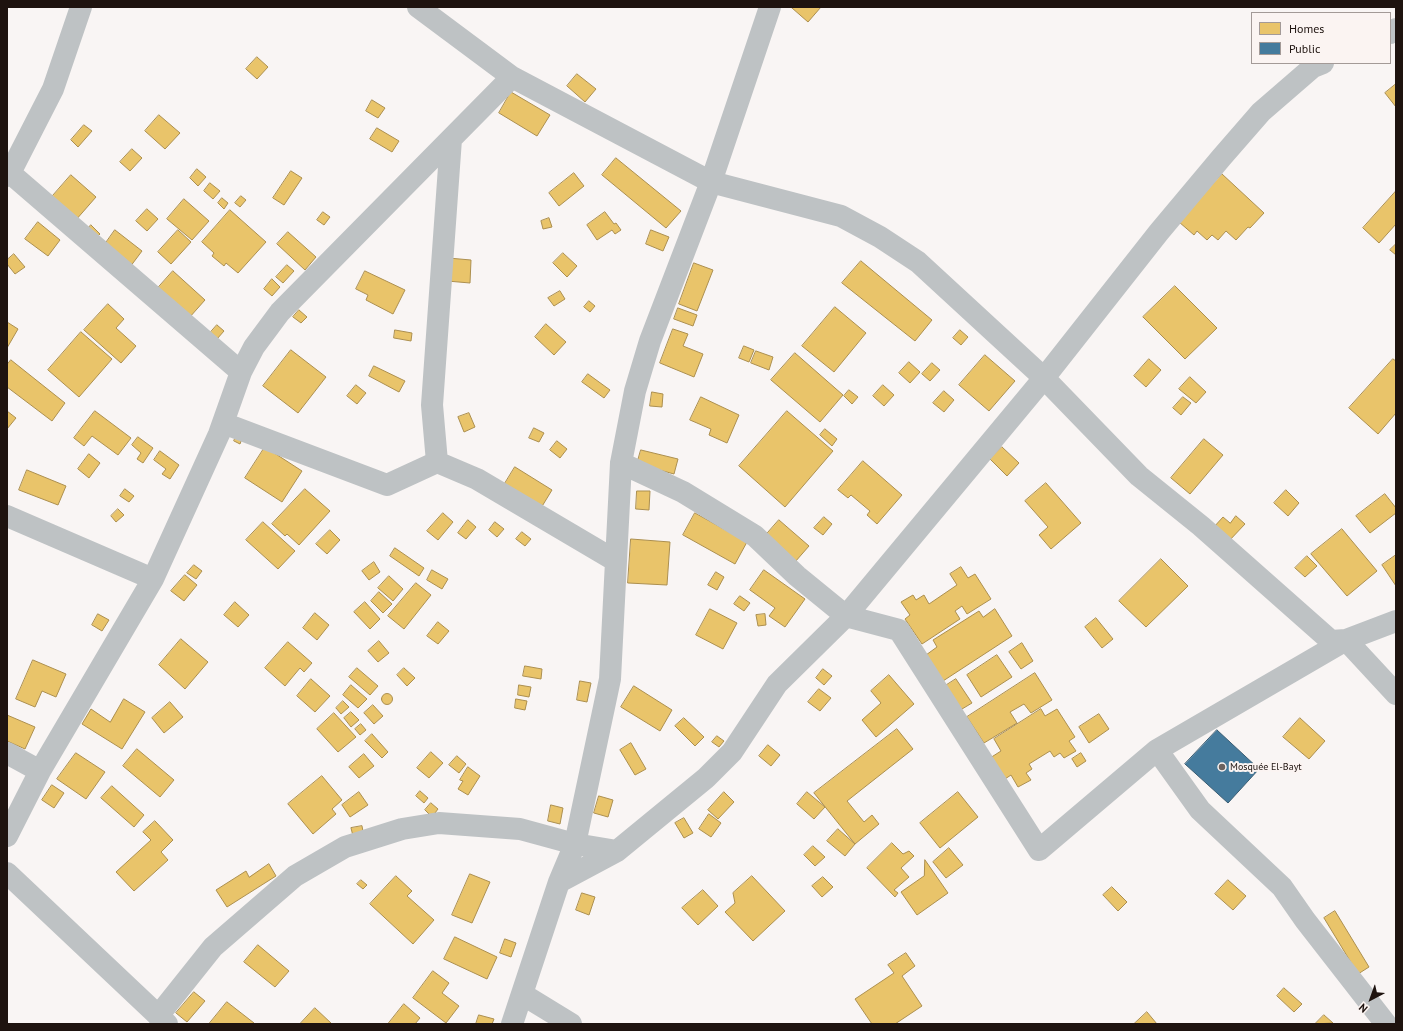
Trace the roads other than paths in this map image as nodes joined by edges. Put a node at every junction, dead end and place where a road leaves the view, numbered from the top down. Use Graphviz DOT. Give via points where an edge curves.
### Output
graph roads {
  1 [pos="81,7"];
  2 [pos="418,7"];
  3 [pos="770,7"];
  4 [pos="1320,64"];
  5 [pos="512,76"];
  6 [pos="450,139"];
  7 [pos="9,174"];
  8 [pos="710,182"];
  9 [pos="241,372"];
  10 [pos="1044,378"];
  11 [pos="223,423"];
  12 [pos="437,462"];
  13 [pos="621,463"];
  14 [pos="7,516"];
  15 [pos="616,561"];
  16 [pos="154,580"];
  17 [pos="846,616"];
  18 [pos="1396,621"];
  19 [pos="1346,640"];
  20 [pos="1396,694"];
  21 [pos="1157,750"];
  22 [pos="7,753"];
  23 [pos="40,771"];
  24 [pos="7,836"];
  25 [pos="575,844"];
  26 [pos="616,851"];
  27 [pos="7,872"];
  28 [pos="559,882"];
  29 [pos="522,994"];
  30 [pos="163,1020"];
  31 [pos="512,1024"];
  32 [pos="572,1024"];
  33 [pos="1386,1024"];
  1 -- 7 [label="street" via="53,90"];
  2 -- 5 [label="street"];
  3 -- 8 [label="street"];
  4 -- 10 [label="street" via="1313,67 1261,112 1159,232"];
  5 -- 6 [label="street"];
  5 -- 8 [label="street"];
  6 -- 9 [label="street" via="280,312 254,347"];
  6 -- 12 [label="street" via="432,405"];
  7 -- 9 [label="street"];
  8 -- 10 [label="street" via="841,216 880,237 918,262"];
  8 -- 13 [label="street" via="650,341 635,391"];
  9 -- 11 [label="street"];
  10 -- 17 [label="street"];
  10 -- 19 [label="street" via="1139,476 1201,526 1331,641"];
  11 -- 12 [label="street" via="387,485"];
  11 -- 16 [label="street"];
  12 -- 15 [label="street" via="477,479"];
  13 -- 15 [label="street"];
  13 -- 17 [label="street" via="683,492 755,536 797,576"];
  14 -- 16 [label="street"];
  15 -- 25 [label="street" via="610,679"];
  16 -- 23 [label="street"];
  17 -- 21 [label="street" via="899,630 1039,850"];
  17 -- 26 [label="street" via="777,684 732,752 706,778"];
  18 -- 19 [label="street"];
  19 -- 20 [label="street"];
  19 -- 21 [label="street"];
  21 -- 33 [label="street" via="1200,810 1282,887"];
  22 -- 23 [label="street"];
  23 -- 24 [label="street"];
  25 -- 26 [label="street"];
  25 -- 28 [label="street"];
  25 -- 30 [label="street" via="520,829 440,823 402,829 345,847 295,876 212,947"];
  26 -- 28 [label="street"];
  27 -- 30 [label="street"];
  28 -- 29 [label="street"];
  29 -- 31 [label="street"];
  29 -- 32 [label="street"];
}
